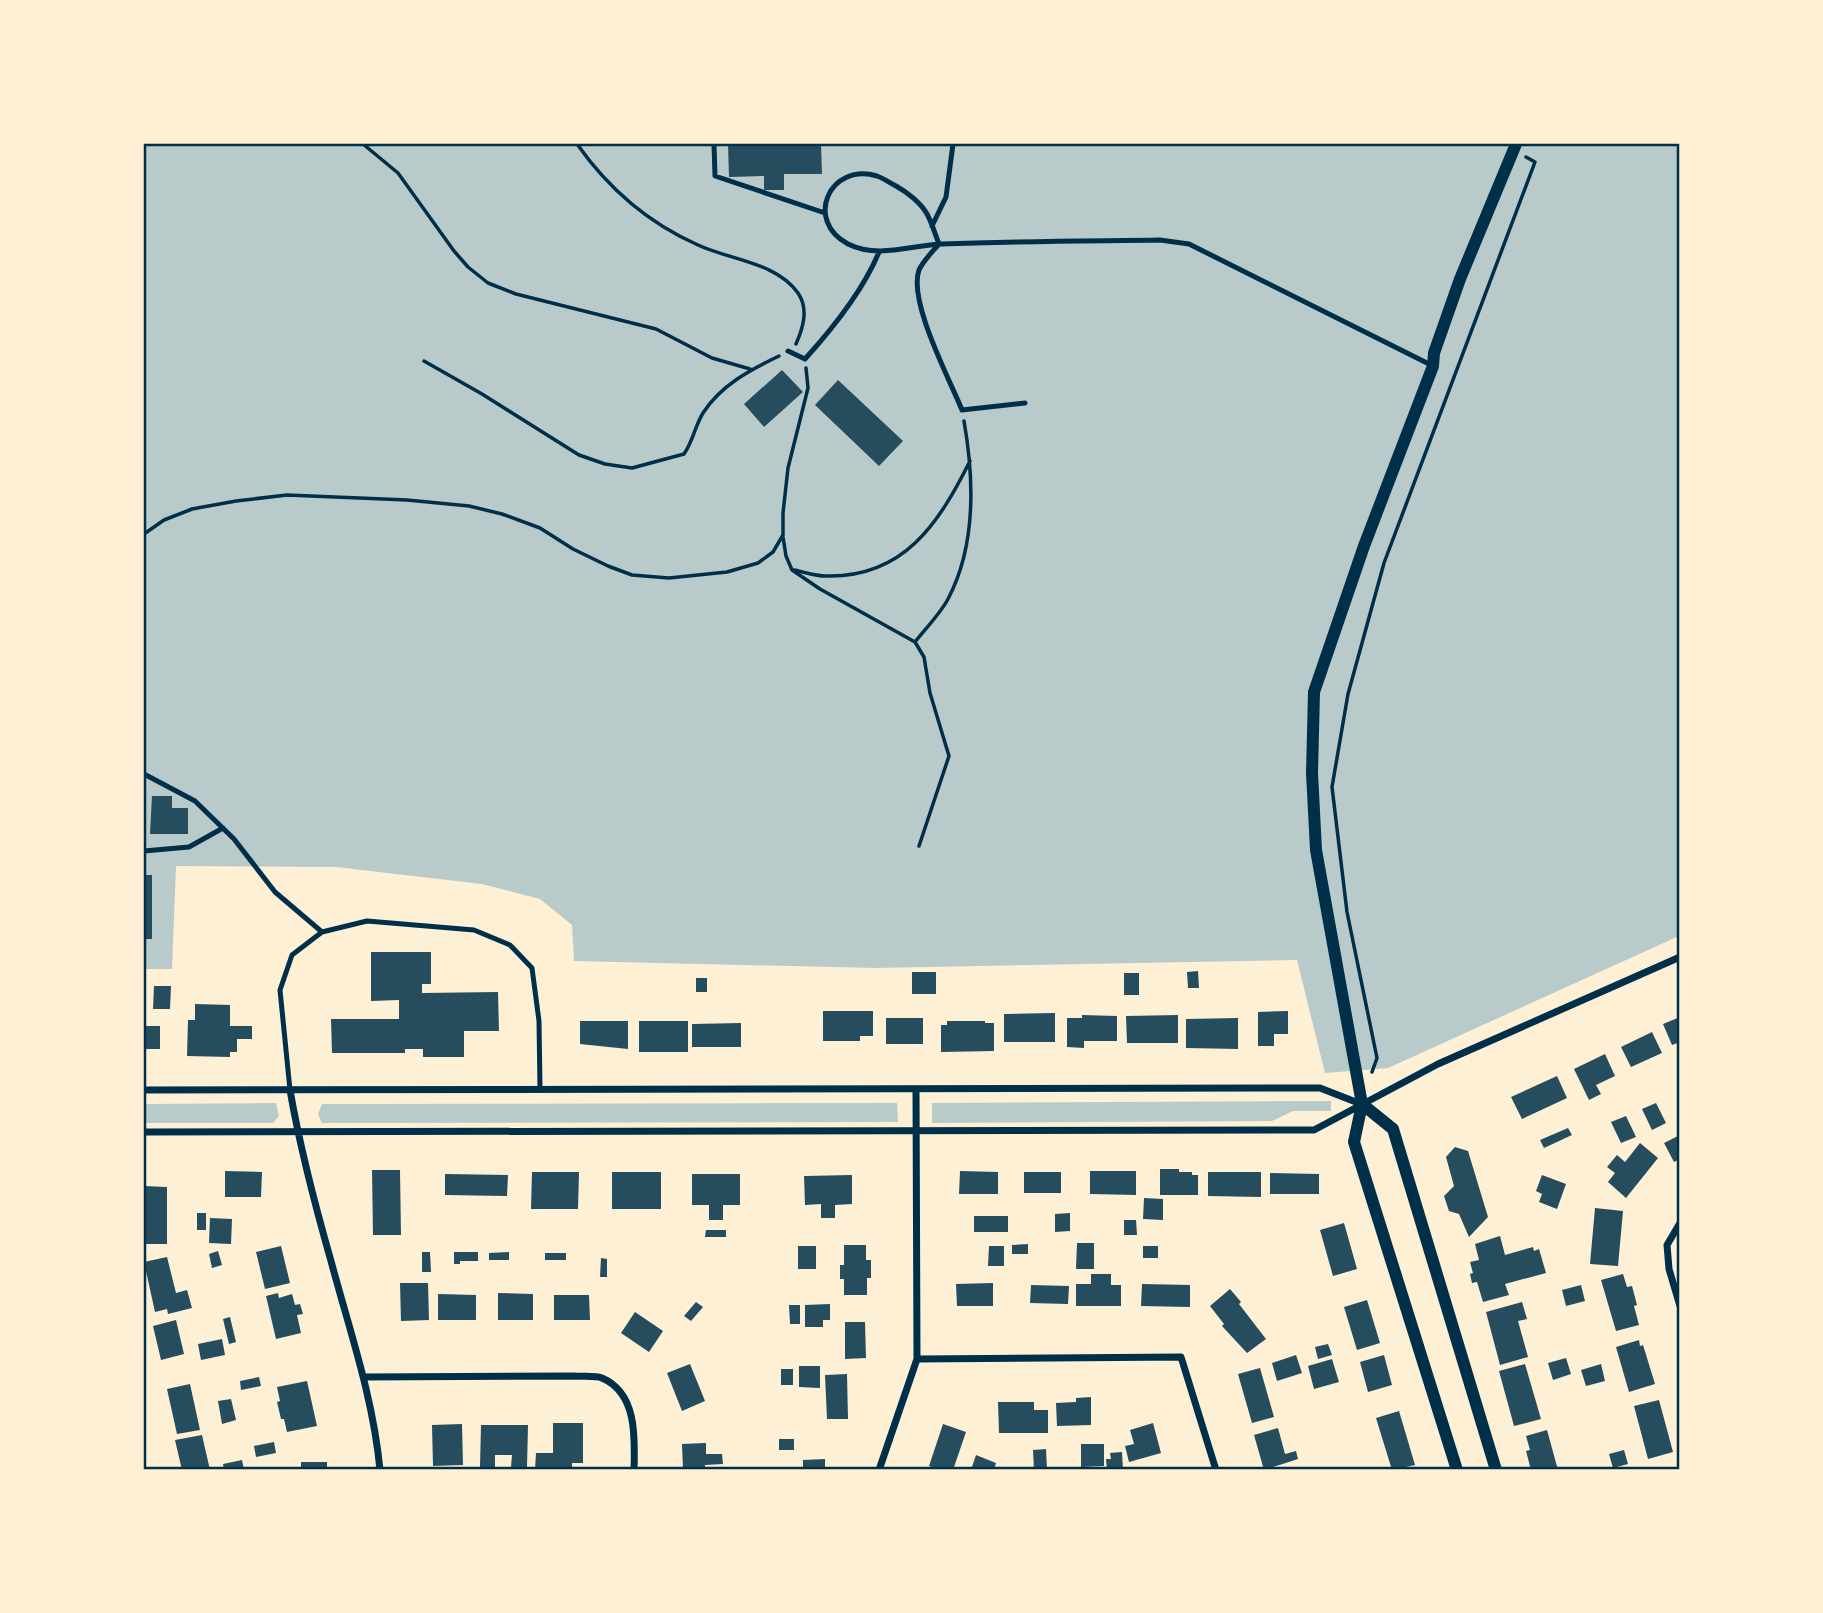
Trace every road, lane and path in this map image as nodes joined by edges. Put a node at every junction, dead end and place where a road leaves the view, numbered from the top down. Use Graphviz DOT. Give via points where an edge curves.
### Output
graph roads {
  1 [pos="363,144"];
  2 [pos="576,144"];
  3 [pos="714,144"];
  4 [pos="953,144"];
  5 [pos="1515,146"];
  6 [pos="825,213"];
  7 [pos="932,226"];
  8 [pos="939,244"];
  9 [pos="879,252"];
  10 [pos="789,351"];
  11 [pos="805,359"];
  12 [pos="424,361"];
  13 [pos="1433,366"];
  14 [pos="750,369"];
  15 [pos="1025,403"];
  16 [pos="962,410"];
  17 [pos="971,459"];
  18 [pos="144,534"];
  19 [pos="783,535"];
  20 [pos="792,570"];
  21 [pos="915,642"];
  22 [pos="144,774"];
  23 [pos="223,828"];
  24 [pos="919,846"];
  25 [pos="144,851"];
  26 [pos="322,932"];
  27 [pos="1679,957"];
  28 [pos="916,1088"];
  29 [pos="540,1089"];
  30 [pos="144,1090"];
  31 [pos="290,1090"];
  32 [pos="1362,1104"];
  33 [pos="297,1131"];
  34 [pos="144,1132"];
  35 [pos="917,1132"];
  36 [pos="1679,1223"];
  37 [pos="1679,1306"];
  38 [pos="917,1359"];
  39 [pos="365,1377"];
  40 [pos="380,1469"];
  41 [pos="635,1469"];
  42 [pos="878,1469"];
  43 [pos="1216,1469"];
  44 [pos="1457,1469"];
  45 [pos="1496,1469"];
  1 -- 14 [label="path" via="398,173 454,251 488,283 656,329 712,358"];
  2 -- 10 [label="path" via="628,202 654,221 702,247 782,277 799,293 805,309 802,329"];
  3 -- 6 [label="lane" via="715,176"];
  4 -- 7 [label="lane" via="946,197"];
  5 -- 13 [label="street" via="1460,279"];
  5 -- 32 [label="path" via="1535,162 1384,563 1348,694 1332,786 1347,912 1377,1058"];
  6 -- 7 [label="lane" via="827,194 838,181 853,174 877,176 904,191 926,212"];
  6 -- 9 [label="lane" via="839,238 851,246"];
  7 -- 8 [label="lane"];
  8 -- 9 [label="lane"];
  8 -- 13 [label="lane" via="1160,240 1189,244"];
  8 -- 16 [label="lane" via="919,268 916,288 919,307"];
  9 -- 11 [label="lane" via="858,291"];
  10 -- 11 [label="lane"];
  10 -- 14 [label="path"];
  11 -- 19 [label="path" via="808,388 788,468"];
  12 -- 14 [label="path" via="579,455 620,468 684,454 704,412"];
  13 -- 32 [label="street" via="1314,692 1316,850"];
  15 -- 16 [label="lane"];
  16 -- 17 [label="path"];
  17 -- 20 [label="path" via="933,525 903,554 881,567 854,574 825,576"];
  17 -- 21 [label="path" via="968,530 958,573 948,599"];
  18 -- 19 [label="path" via="192,509 236,501 287,495 407,500 502,514 540,528 608,566 632,575 669,578 758,564 773,552"];
  19 -- 20 [label="path"];
  20 -- 21 [label="path"];
  21 -- 24 [label="path" via="924,657 949,756"];
  22 -- 23 [label="lane" via="195,801"];
  23 -- 25 [label="lane" via="189,847"];
  23 -- 26 [label="lane" via="275,891"];
  26 -- 29 [label="lane" via="367,921 412,923 474,930 510,946 532,968"];
  26 -- 31 [label="lane" via="292,955 280,990"];
  27 -- 32 [label="street"];
  28 -- 29 [label="street"];
  28 -- 32 [label="street" via="1320,1088"];
  28 -- 35 [label="street"];
  29 -- 31 [label="street"];
  30 -- 31 [label="street"];
  31 -- 33 [label="street"];
  32 -- 35 [label="street" via="1314,1130"];
  32 -- 44 [label="street" via="1354,1142"];
  32 -- 45 [label="street" via="1393,1129"];
  33 -- 34 [label="street"];
  33 -- 35 [label="street"];
  33 -- 39 [label="street"];
  35 -- 38 [label="street"];
  36 -- 37 [label="street" via="1667,1245 1668,1269"];
  38 -- 42 [label="street"];
  38 -- 43 [label="street" via="1181,1357"];
  39 -- 40 [label="street"];
  39 -- 41 [label="street" via="601,1378 625,1397 635,1432"];
}
